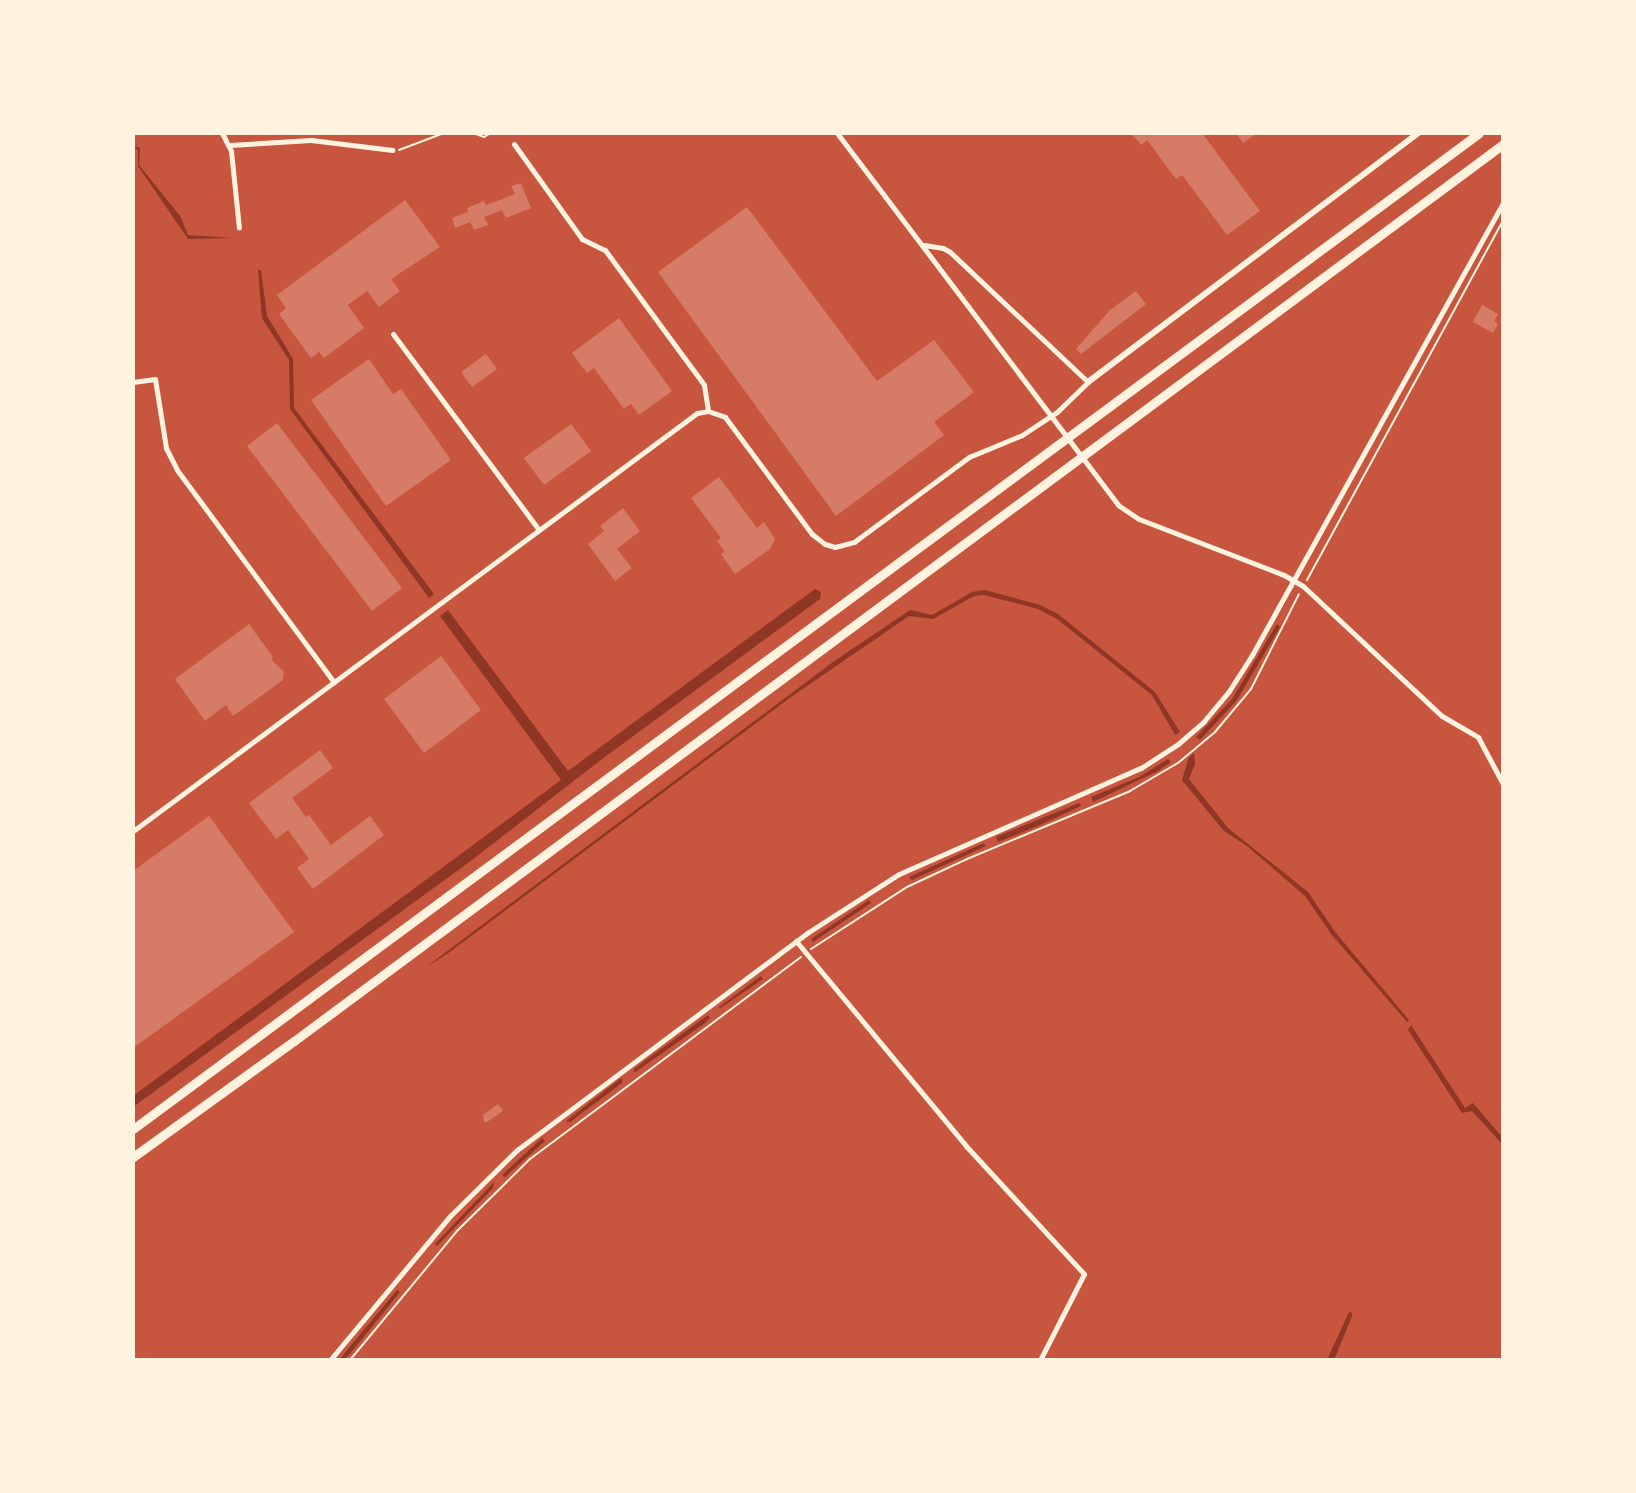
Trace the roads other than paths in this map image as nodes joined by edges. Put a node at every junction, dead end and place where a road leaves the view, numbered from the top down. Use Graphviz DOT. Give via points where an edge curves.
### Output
graph roads {
  1 [pos="222,133"];
  2 [pos="837,133"];
  3 [pos="1418,133"];
  4 [pos="1479,133"];
  5 [pos="513,144"];
  6 [pos="1503,144"];
  7 [pos="230,145"];
  8 [pos="392,150"];
  9 [pos="1503,203"];
  10 [pos="239,228"];
  11 [pos="923,244"];
  12 [pos="393,334"];
  13 [pos="133,382"];
  14 [pos="1088,382"];
  15 [pos="708,411"];
  16 [pos="538,530"];
  17 [pos="1294,580"];
  18 [pos="334,682"];
  19 [pos="1503,784"];
  20 [pos="133,831"];
  21 [pos="796,941"];
  22 [pos="133,1129"];
  23 [pos="133,1157"];
  24 [pos="330,1360"];
  25 [pos="1040,1360"];
  1 -- 7 [label="street"];
  2 -- 11 [label="street"];
  3 -- 14 [label="street"];
  4 -- 22 [label="highway"];
  5 -- 15 [label="street" via="582,239 605,250 704,385"];
  6 -- 23 [label="highway"];
  7 -- 8 [label="street" via="311,140"];
  7 -- 10 [label="street"];
  9 -- 17 [label="street"];
  11 -- 14 [label="street" via="950,252"];
  11 -- 17 [label="street" via="1124,510"];
  12 -- 16 [label="street"];
  13 -- 18 [label="street" via="155,379 166,448 177,470"];
  14 -- 15 [label="street" via="1031,430 969,457 855,542 835,547 817,539 732,424"];
  15 -- 16 [label="street" via="687,418"];
  16 -- 18 [label="street"];
  17 -- 19 [label="street" via="1442,716 1478,737"];
  17 -- 21 [label="street" via="1229,691 1178,744 1119,779 899,874"];
  18 -- 20 [label="street"];
  21 -- 24 [label="street" via="509,1157 428,1240"];
  21 -- 25 [label="street" via="966,1146 1084,1274"];
}
